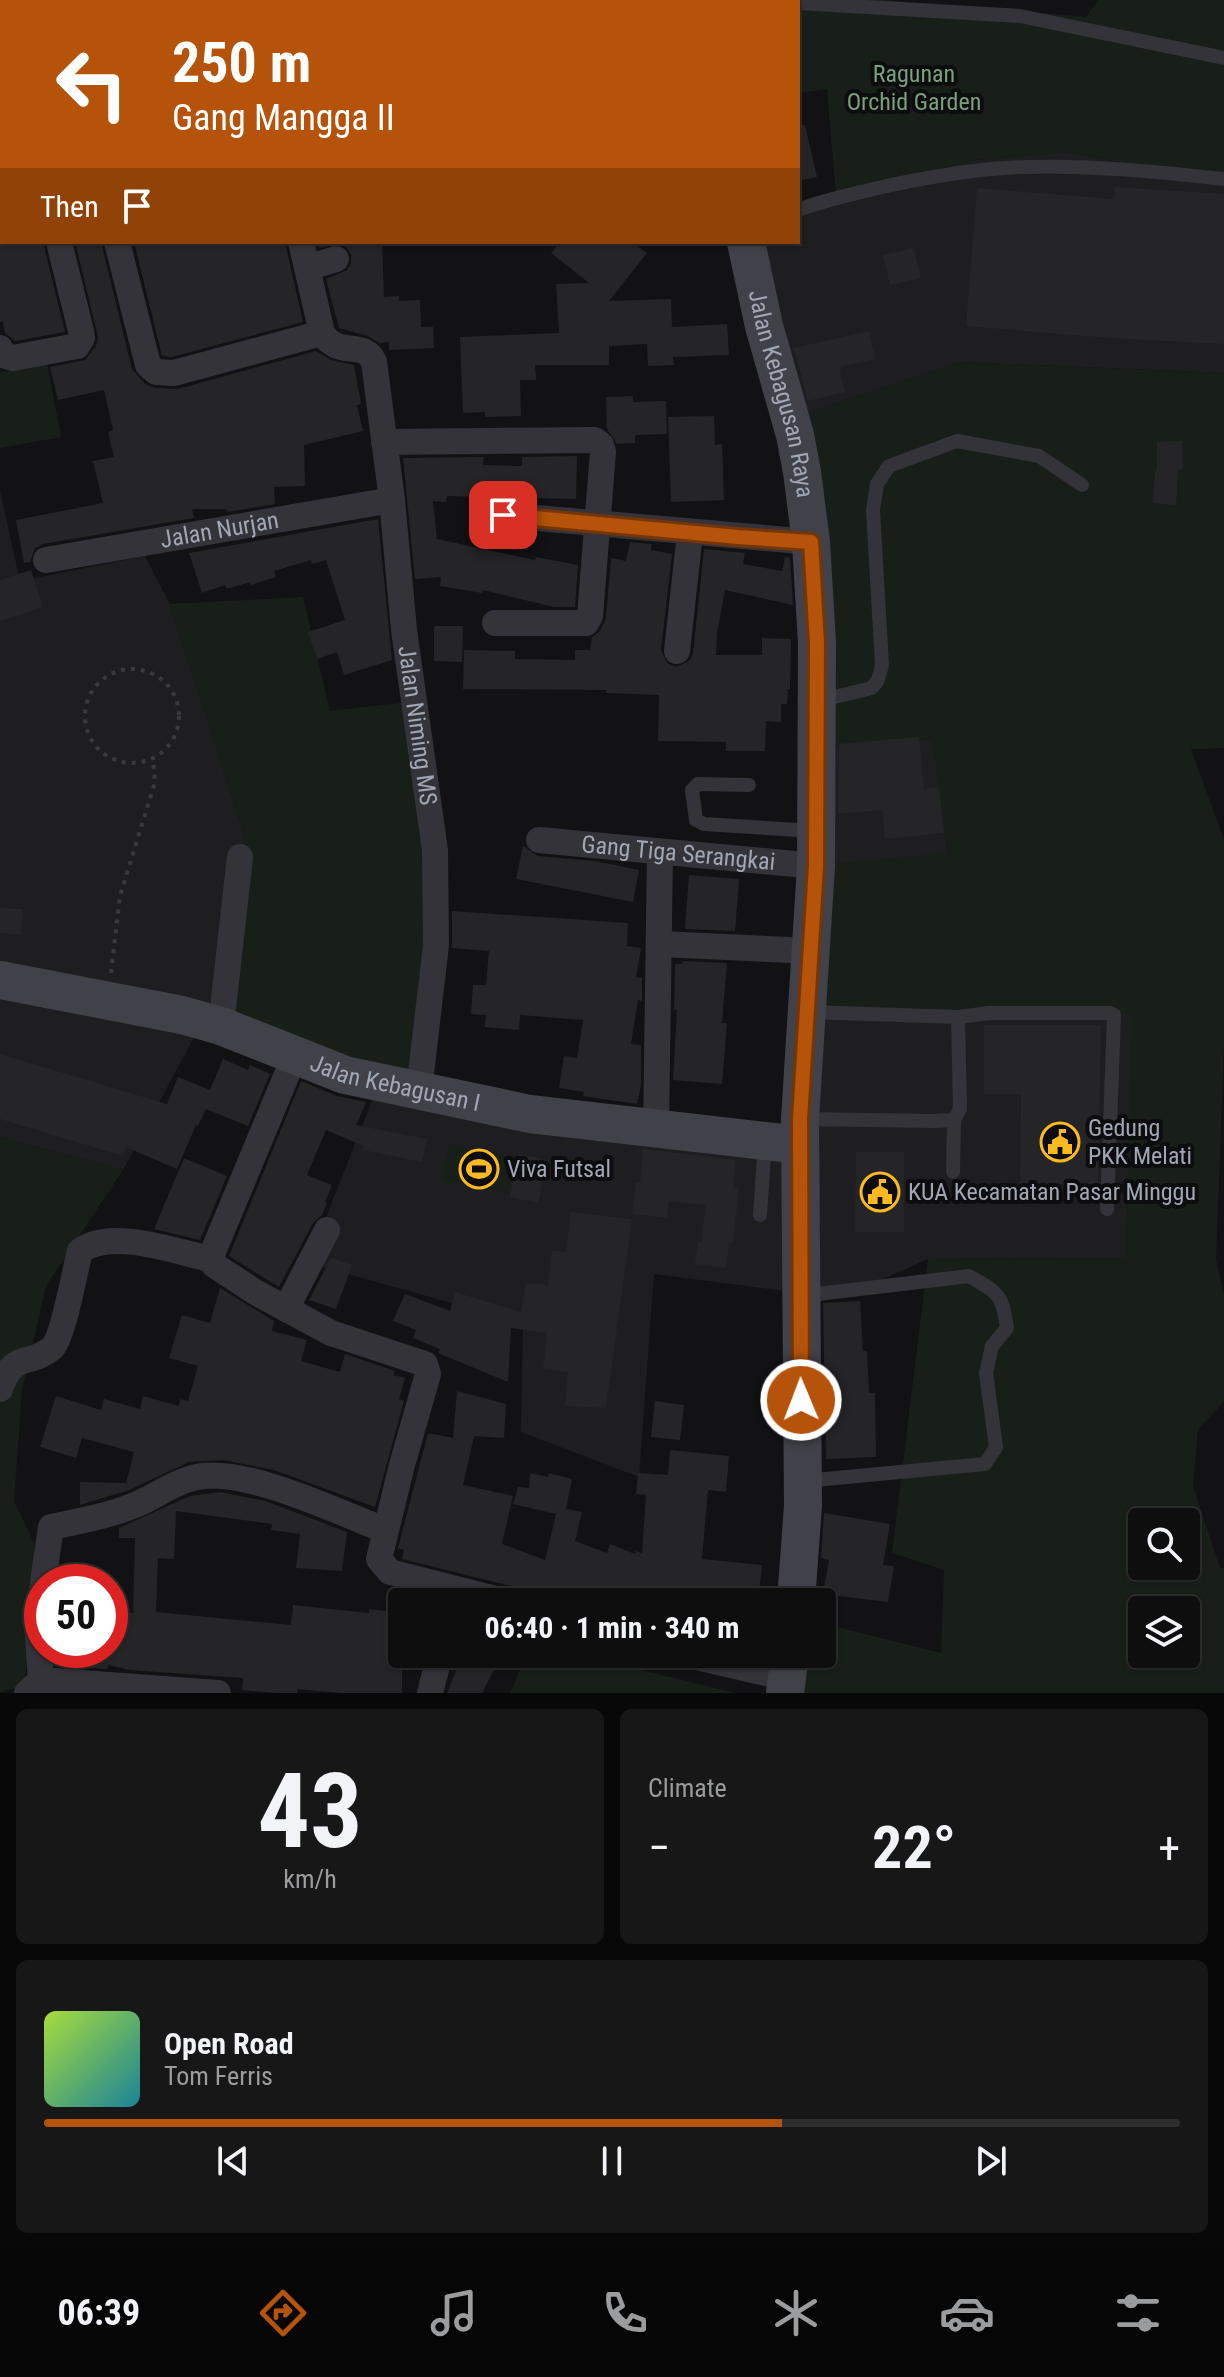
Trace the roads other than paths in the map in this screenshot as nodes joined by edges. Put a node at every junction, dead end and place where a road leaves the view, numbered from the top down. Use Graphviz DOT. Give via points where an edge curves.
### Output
graph roads {
  1 [pos="800,3"];
  2 [pos="1224,58"];
  3 [pos="1224,179"];
  4 [pos="800,209"];
  5 [pos="59,244"];
  6 [pos="118,244"];
  7 [pos="301,244"];
  8 [pos="746,244"];
  9 [pos="336,259"];
  10 [pos="307,268"];
  11 [pos="322,333"];
  12 [pos="7,353"];
  13 [pos="384,442"];
  14 [pos="1082,485"];
  15 [pos="392,500"];
  16 [pos="503,515"];
  17 [pos="597,524"];
  18 [pos="690,533"];
  19 [pos="811,542"];
  20 [pos="46,560"];
  21 [pos="495,623"];
  22 [pos="677,651"];
  23 [pos="817,701"];
  24 [pos="749,785"];
  25 [pos="539,840"];
  26 [pos="816,849"];
  27 [pos="660,852"];
  28 [pos="240,857"];
  29 [pos="660,944"];
  30 [pos="811,951"];
  31 [pos="0,980"];
  32 [pos="807,1012"];
  33 [pos="958,1017"];
  34 [pos="221,1026"];
  35 [pos="295,1055"];
  36 [pos="419,1091"];
  37 [pos="954,1120"];
  38 [pos="656,1130"];
  39 [pos="788,1135"];
  40 [pos="953,1172"];
  41 [pos="1107,1209"];
  42 [pos="760,1215"];
  43 [pos="327,1230"];
  44 [pos="210,1259"];
  45 [pos="801,1296"];
  46 [pos="286,1309"];
  47 [pos="0,1389"];
  48 [pos="803,1481"];
  49 [pos="385,1530"];
  50 [pos="46,1564"];
  51 [pos="436,1588"];
  52 [pos="797,1588"];
  53 [pos="436,1668"];
  54 [pos="753,1668"];
  55 [pos="787,1675"];
  56 [pos="34,1686"];
  57 [pos="218,1693"];
  58 [pos="430,1693"];
  1 -- 2 [label="lane" via="1020,16"];
  3 -- 4 [label="lane" via="1027,167 890,185"];
  5 -- 12 [label="street" via="81,340 77,346"];
  6 -- 11 [label="street" via="148,365 156,372 174,373"];
  7 -- 10 [label="street"];
  8 -- 19 [label="main road, Jalan Kebagusan Raya" via="795,435"];
  9 -- 10 [label="street"];
  10 -- 11 [label="street"];
  11 -- 13 [label="street, Jalan Niming MS" via="338,348 371,354"];
  13 -- 15 [label="street, Jalan Niming MS"];
  13 -- 17 [label="street" via="595,440 603,452"];
  14 -- 23 [label="lane" via="1039,456 957,441 889,466 877,484 873,510 882,665 878,680 872,688"];
  15 -- 20 [label="street, Jalan Nurjan"];
  15 -- 36 [label="street, Jalan Niming MS" via="437,878 436,945"];
  16 -- 17 [label="street"];
  17 -- 18 [label="street"];
  17 -- 21 [label="street" via="586,623"];
  18 -- 19 [label="street"];
  18 -- 22 [label="street"];
  19 -- 23 [label="main road, Jalan Kebagusan Raya"];
  23 -- 26 [label="main road, Jalan Kebagusan Raya"];
  24 -- 26 [label="lane" via="698,784 692,790 696,820"];
  25 -- 27 [label="street, Gang Tiga Serangkai"];
  26 -- 27 [label="street, Gang Tiga Serangkai"];
  26 -- 30 [label="main road, Jalan Kebagusan Raya"];
  27 -- 29 [label="street"];
  28 -- 34 [label="street"];
  29 -- 30 [label="street"];
  29 -- 38 [label="street"];
  30 -- 32 [label="main road, Jalan Kebagusan Raya"];
  31 -- 34 [label="main road, Jalan Kebagusan I"];
  32 -- 33 [label="lane"];
  32 -- 39 [label="main road, Jalan Kebagusan Raya"];
  33 -- 37 [label="lane" via="960,1109"];
  33 -- 41 [label="lane" via="1114,1015"];
  34 -- 35 [label="main road, Jalan Kebagusan I"];
  35 -- 36 [label="main road, Jalan Kebagusan I" via="345,1075"];
  35 -- 44 [label="street"];
  36 -- 38 [label="main road, Jalan Kebagusan I" via="530,1114"];
  37 -- 39 [label="lane"];
  37 -- 40 [label="lane"];
  38 -- 39 [label="main road, Jalan Kebagusan I"];
  39 -- 42 [label="lane"];
  39 -- 45 [label="main road, Jalan Kebagusan Raya"];
  43 -- 46 [label="street"];
  44 -- 46 [label="street"];
  44 -- 47 [label="street" via="117,1240 90,1243 80,1251 58,1340 45,1352 13,1364"];
  45 -- 48 [label="main road, Jalan Kebagusan Raya"];
  45 -- 48 [label="lane" via="969,1276 1003,1302 1007,1328 992,1346 986,1373 996,1447 985,1464"];
  46 -- 49 [label="street" via="331,1333 428,1367"];
  48 -- 52 [label="main road, Jalan Kebagusan Raya"];
  49 -- 50 [label="street" via="263,1484 203,1476 121,1511 51,1527"];
  49 -- 51 [label="street" via="379,1559 390,1572"];
  53 -- 58 [label="street"];
  54 -- 55 [label="street"];
  56 -- 57 [label="street"];
}
